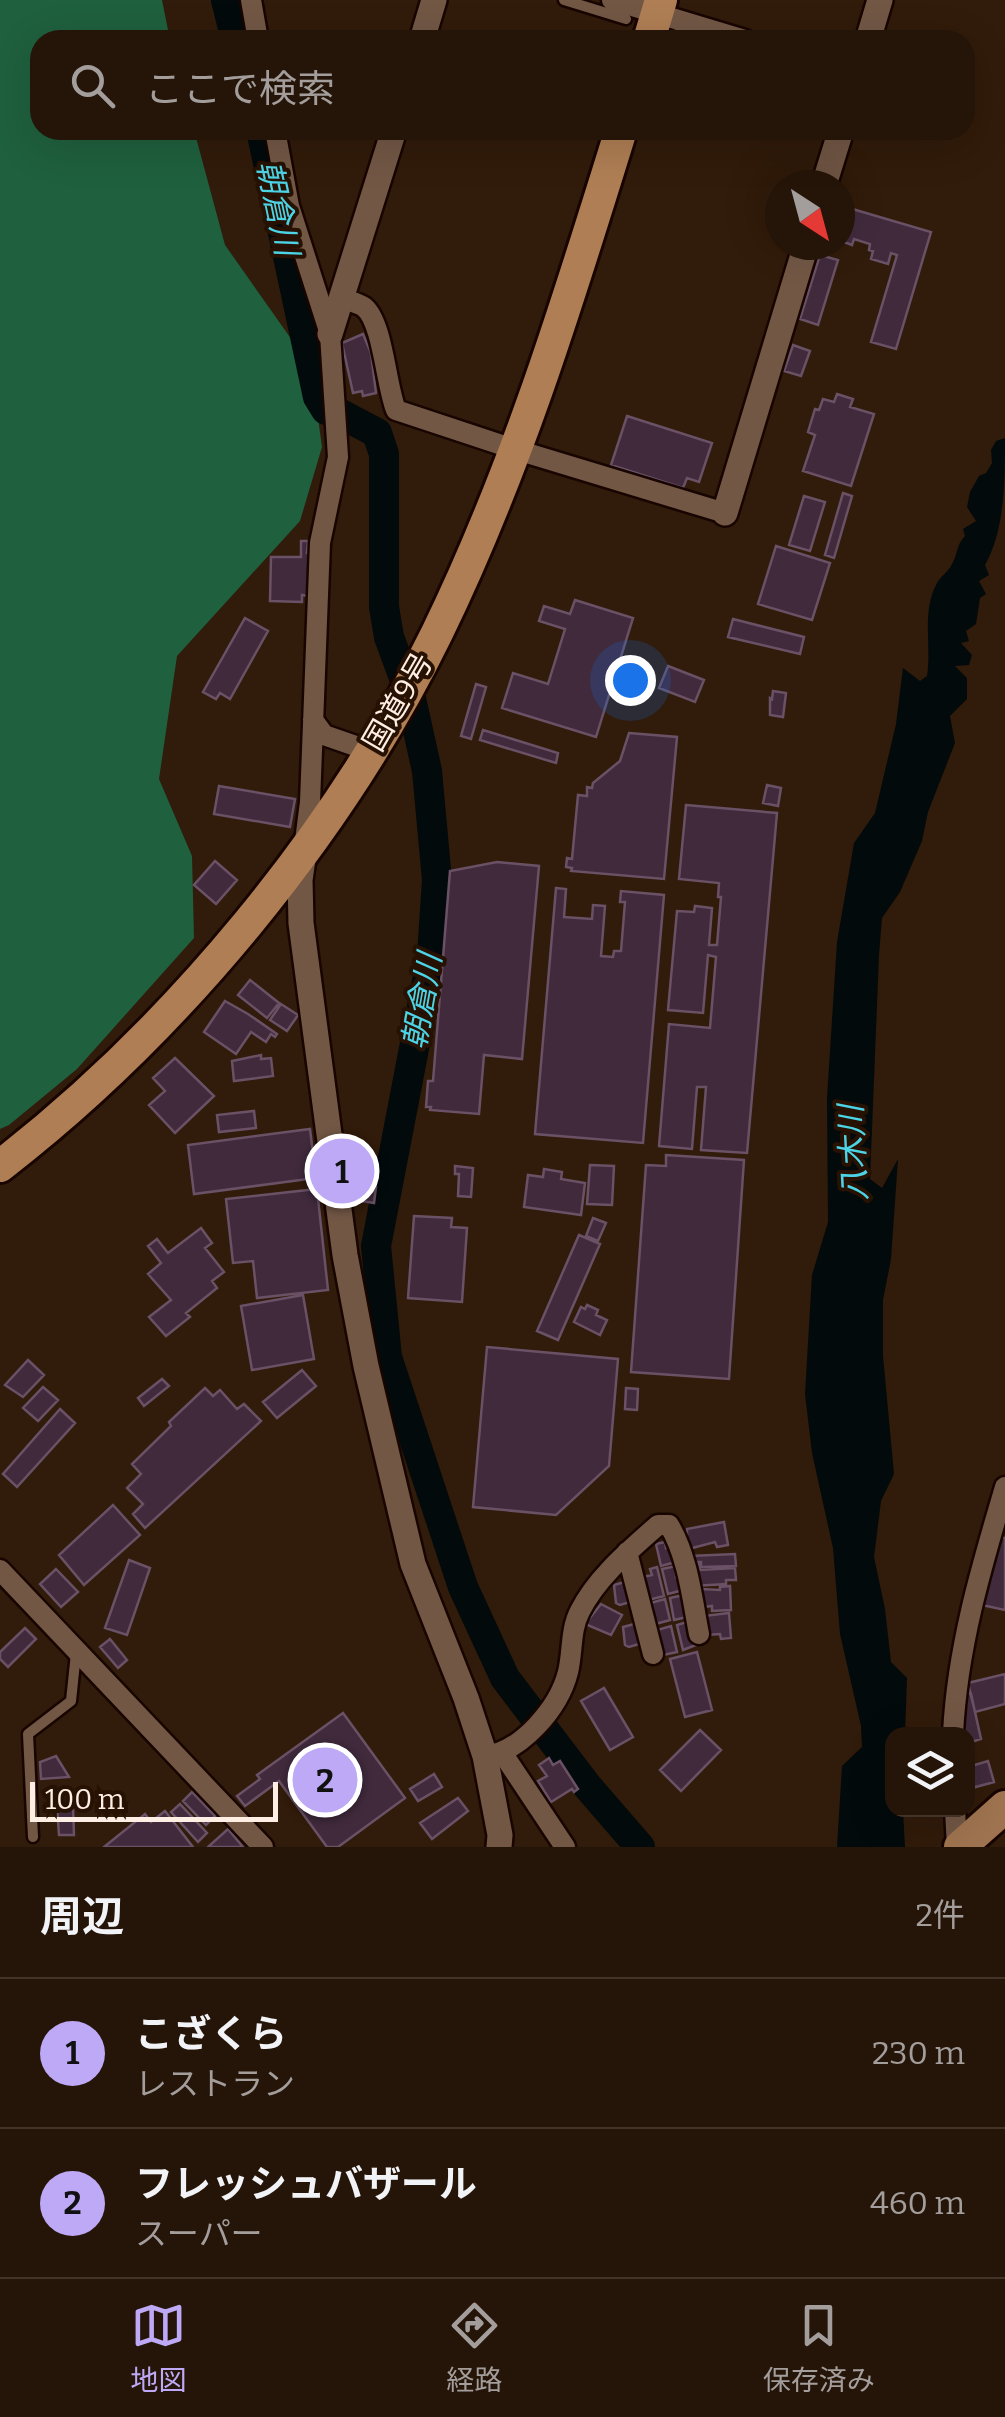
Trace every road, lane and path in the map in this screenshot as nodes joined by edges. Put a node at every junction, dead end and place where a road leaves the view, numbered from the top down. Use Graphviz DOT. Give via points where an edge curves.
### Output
graph roads {
  1 [pos="250,0"];
  2 [pos="434,0"];
  3 [pos="564,0"];
  4 [pos="612,0"];
  5 [pos="880,0"];
  6 [pos="654,21"];
  7 [pos="256,30"];
  8 [pos="425,30"];
  9 [pos="697,30"];
  10 [pos="871,30"];
  11 [pos="277,140"];
  12 [pos="391,140"];
  13 [pos="618,140"];
  14 [pos="838,140"];
  15 [pos="829,170"];
  16 [pos="802,260"];
  17 [pos="341,298"];
  18 [pos="330,334"];
  19 [pos="517,450"];
  20 [pos="726,514"];
  21 [pos="313,720"];
  22 [pos="370,751"];
  23 [pos="304,848"];
  24 [pos="0,1166"];
  25 [pos="1005,1487"];
  26 [pos="627,1552"];
  27 [pos="0,1570"];
  28 [pos="699,1634"];
  29 [pos="76,1648"];
  30 [pos="653,1654"];
  31 [pos="953,1727"];
  32 [pos="494,1755"];
  33 [pos="1005,1807"];
  34 [pos="956,1817"];
  35 [pos="33,1837"];
  36 [pos="259,1846"];
  37 [pos="498,1847"];
  38 [pos="565,1847"];
  39 [pos="959,1847"];
  1 -- 7 [label="street"];
  2 -- 8 [label="street"];
  3 -- 6 [label="lane"];
  4 -- 6 [label="street"];
  5 -- 10 [label="street"];
  6 -- 9 [label="street"];
  11 -- 18 [label="street"];
  12 -- 17 [label="street"];
  13 -- 19 [label="highway, 国道9号"];
  14 -- 15 [label="street"];
  16 -- 20 [label="street"];
  17 -- 18 [label="street"];
  17 -- 19 [label="street" via="369,312 396,410"];
  18 -- 21 [label="street" via="338,457 320,544"];
  19 -- 20 [label="street"];
  19 -- 22 [label="highway, 国道9号" via="419,668"];
  21 -- 22 [label="street" via="324,735"];
  21 -- 23 [label="street"];
  22 -- 23 [label="highway, 国道9号"];
  23 -- 24 [label="highway, 国道9号" via="160,1022"];
  23 -- 32 [label="street" via="301,923 359,1329 413,1564"];
  25 -- 31 [label="street" via="974,1592"];
  26 -- 28 [label="street" via="658,1525 669,1526 686,1568"];
  26 -- 30 [label="street"];
  26 -- 32 [label="street" via="580,1610 568,1673 550,1710"];
  27 -- 29 [label="street"];
  29 -- 35 [label="lane" via="70,1702 28,1734"];
  29 -- 36 [label="street"];
  32 -- 37 [label="street"];
  32 -- 38 [label="street"];
  33 -- 39 [label="main road"];
  34 -- 39 [label="street"];
}
